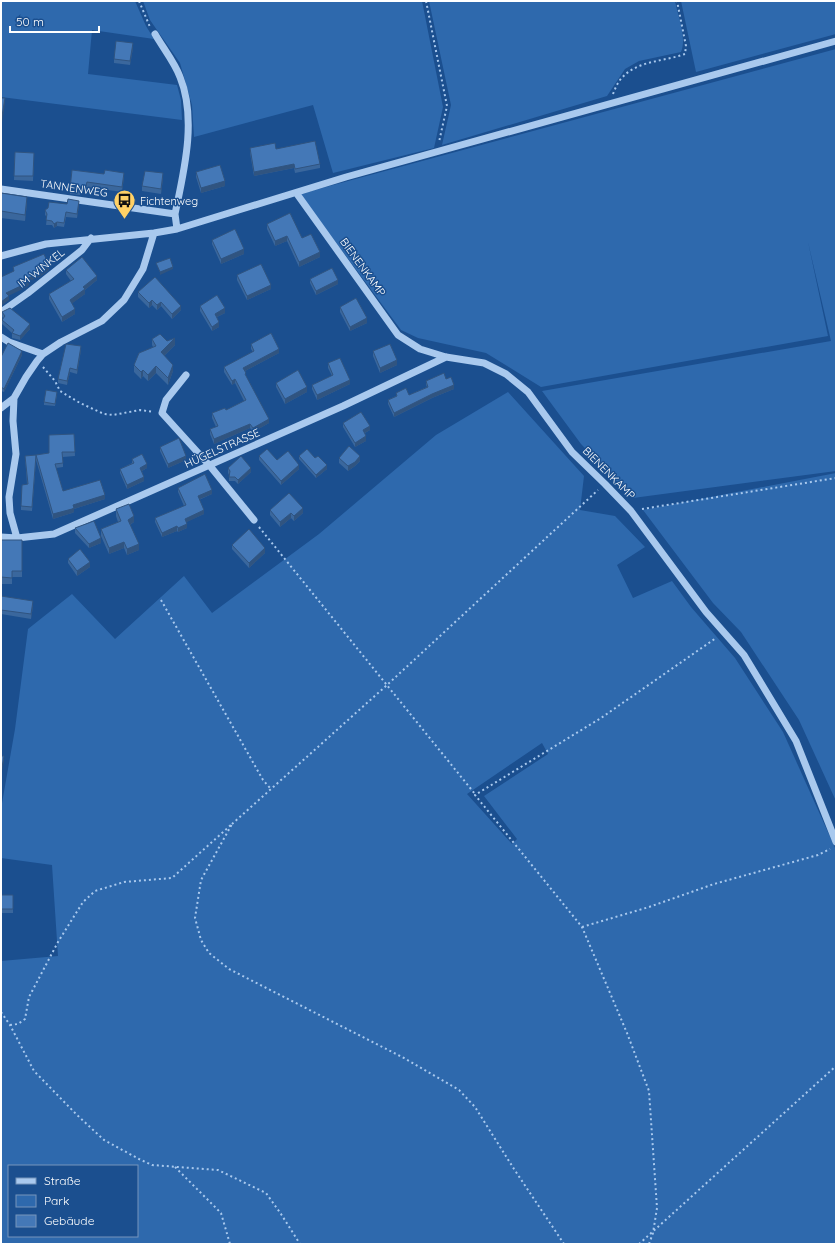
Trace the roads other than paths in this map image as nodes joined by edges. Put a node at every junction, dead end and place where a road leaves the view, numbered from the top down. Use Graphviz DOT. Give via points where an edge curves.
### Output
graph roads {
  1 [pos="155,34"];
  2 [pos="836,41"];
  3 [pos="1,189"];
  4 [pos="297,194"];
  5 [pos="175,214"];
  6 [pos="177,229"];
  7 [pos="154,233"];
  8 [pos="91,238"];
  9 [pos="1,256"];
  10 [pos="1,312"];
  11 [pos="1,337"];
  12 [pos="43,354"];
  13 [pos="446,357"];
  14 [pos="186,375"];
  15 [pos="14,398"];
  16 [pos="1,408"];
  17 [pos="210,466"];
  18 [pos="254,520"];
  19 [pos="1,537"];
  20 [pos="17,538"];
  21 [pos="836,842"];
  1 -- 5 [label="street" via="180,76 186,99 188,118 185,167"];
  2 -- 4 [label="street" via="346,177"];
  3 -- 5 [label="street, TANNENWEG"];
  4 -- 6 [label="street"];
  4 -- 13 [label="street, BIENENKAMP" via="398,334 420,349"];
  5 -- 6 [label="street"];
  6 -- 7 [label="street"];
  7 -- 8 [label="street"];
  7 -- 12 [label="street" via="143,269 124,300 102,321"];
  8 -- 9 [label="street" via="46,244"];
  8 -- 10 [label="street, IM WINKEL" via="82,250"];
  11 -- 12 [label="street"];
  12 -- 15 [label="street"];
  13 -- 17 [label="street, HÜGELSTRASSE"];
  13 -- 21 [label="street, BIENENKAMP" via="484,363 506,374 528,392 572,452 631,511 706,612 744,655 796,742"];
  14 -- 17 [label="street" via="166,400 162,413"];
  15 -- 16 [label="street"];
  15 -- 20 [label="street" via="16,454 9,497 10,513"];
  17 -- 18 [label="street"];
  17 -- 20 [label="street, HÜGELSTRASSE" via="54,534"];
  19 -- 20 [label="street, HÜGELSTRASSE"];
}
